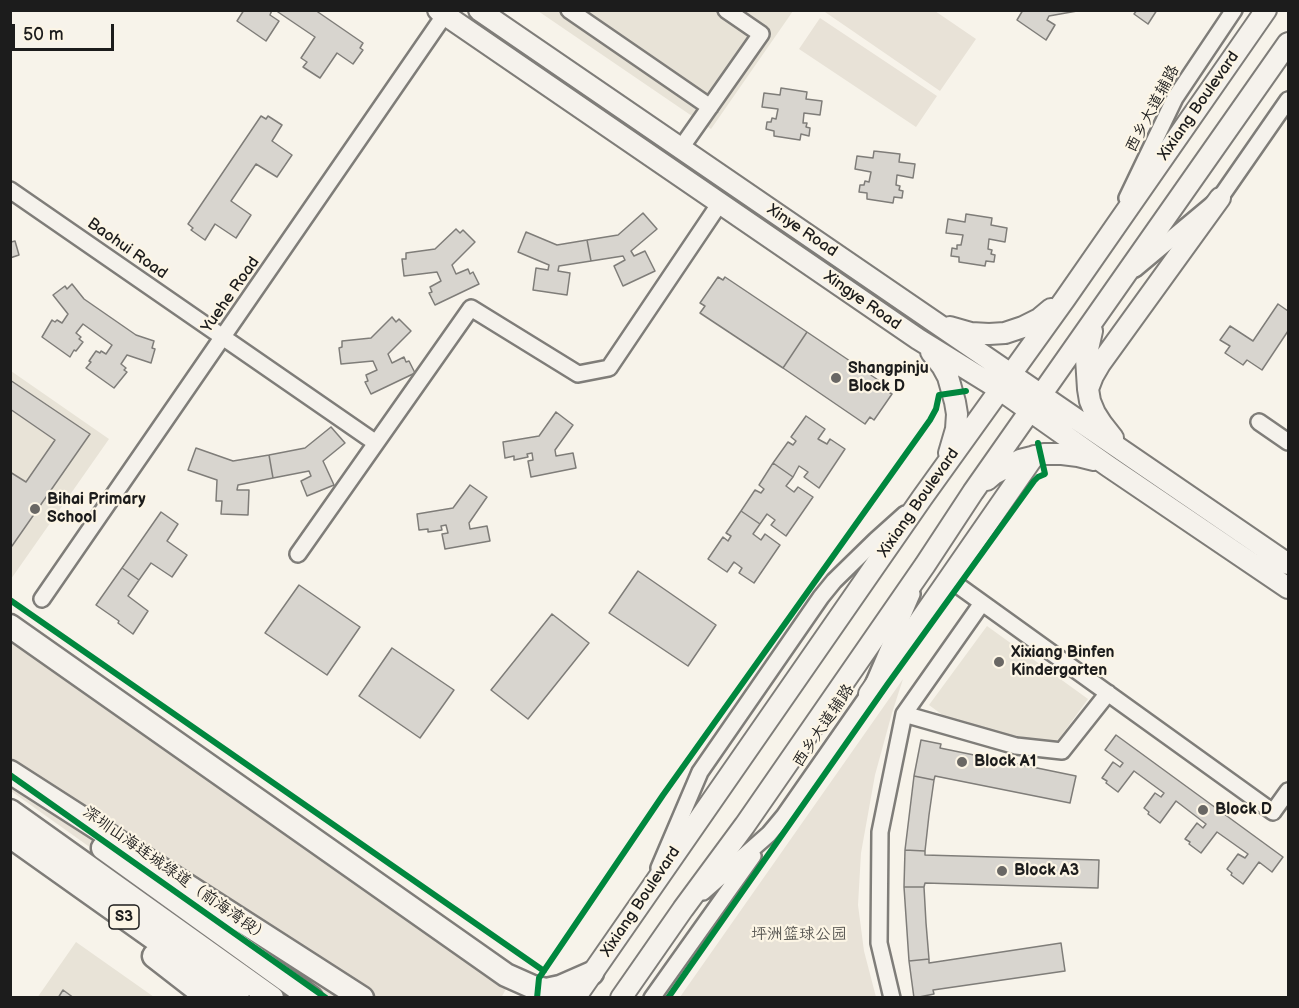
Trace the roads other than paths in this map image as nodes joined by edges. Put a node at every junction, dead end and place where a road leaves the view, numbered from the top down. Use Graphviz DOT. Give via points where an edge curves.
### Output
graph roads {
  1 [pos="480,10"];
  2 [pos="569,10"];
  3 [pos="726,10"];
  4 [pos="1234,10"];
  5 [pos="1266,10"];
  6 [pos="444,12"];
  7 [pos="1288,43"];
  8 [pos="1288,100"];
  9 [pos="710,107"];
  10 [pos="681,148"];
  11 [pos="10,190"];
  12 [pos="1220,198"];
  13 [pos="720,203"];
  14 [pos="1112,230"];
  15 [pos="1122,281"];
  16 [pos="1065,299"];
  17 [pos="1101,310"];
  18 [pos="932,320"];
  19 [pos="224,337"];
  20 [pos="918,339"];
  21 [pos="1005,382"];
  22 [pos="1088,389"];
  23 [pos="1036,403"];
  24 [pos="1259,422"];
  25 [pos="1287,439"];
  26 [pos="376,443"];
  27 [pos="1124,452"];
  28 [pos="1034,456"];
  29 [pos="1108,466"];
  30 [pos="942,471"];
  31 [pos="973,492"];
  32 [pos="922,498"];
  33 [pos="298,554"];
  34 [pos="1288,564"];
  35 [pos="925,565"];
  36 [pos="949,579"];
  37 [pos="1288,588"];
  38 [pos="42,599"];
  39 [pos="982,603"];
  40 [pos="10,626"];
  41 [pos="1108,693"];
  42 [pos="869,694"];
  43 [pos="904,714"];
  44 [pos="10,772"];
  45 [pos="10,782"];
  46 [pos="1288,790"];
  47 [pos="10,811"];
  48 [pos="769,834"];
  49 [pos="10,836"];
  50 [pos="10,846"];
  51 [pos="649,890"];
  52 [pos="682,909"];
  53 [pos="592,974"];
  54 [pos="208,998"];
  55 [pos="238,998"];
  56 [pos="272,998"];
  57 [pos="311,998"];
  58 [pos="362,998"];
  59 [pos="575,998"];
  60 [pos="621,998"];
  61 [pos="652,998"];
  62 [pos="892,998"];
  1 -- 10 [label="main road, Xinye Road"];
  2 -- 9 [label="street"];
  3 -- 9 [label="street" via="760,34"];
  4 -- 14 [label="street, 西乡大道辅路" via="1175,98"];
  5 -- 14 [label="main road, Xixiang Boulevard"];
  6 -- 13 [label="main road, Xingye Road"];
  6 -- 19 [label="street, Yuehe Road"];
  7 -- 15 [label="main road"];
  8 -- 12 [label="street"];
  9 -- 10 [label="street"];
  10 -- 18 [label="main road, Xinye Road"];
  11 -- 19 [label="street, Baohui Road"];
  12 -- 15 [label="street"];
  12 -- 22 [label="main road" via="1100,364"];
  13 -- 20 [label="main road, Xingye Road"];
  13 -- 26 [label="street" via="609,369 578,374 471,308"];
  14 -- 16 [label="main road, Xixiang Boulevard"];
  15 -- 17 [label="main road"];
  16 -- 18 [label="main road" via="1039,319 1005,333 971,333"];
  16 -- 21 [label="main road, Xixiang Boulevard"];
  17 -- 22 [label="main road" via="1088,345"];
  17 -- 23 [label="main road"];
  18 -- 21 [label="main road, Xinye Road"];
  19 -- 26 [label="street, Baohui Road"];
  19 -- 38 [label="street, Yuehe Road"];
  20 -- 21 [label="main road, Xingye Road"];
  20 -- 30 [label="main road" via="942,366 955,402 956,429"];
  21 -- 23 [label="main road, Xingye Road"];
  21 -- 30 [label="main road, Xixiang Boulevard"];
  22 -- 27 [label="main road" via="1102,424"];
  23 -- 27 [label="main road"];
  23 -- 29 [label="main road, Xingye Road"];
  23 -- 31 [label="main road"];
  24 -- 25 [label="street"];
  26 -- 33 [label="street"];
  27 -- 34 [label="main road"];
  28 -- 29 [label="main road" via="1078,456"];
  28 -- 31 [label="main road" via="994,474"];
  28 -- 36 [label="main road"];
  29 -- 37 [label="main road, Xingye Road"];
  30 -- 32 [label="main road, Xixiang Boulevard"];
  31 -- 35 [label="main road"];
  32 -- 51 [label="main road, Xixiang Boulevard"];
  32 -- 51 [label="street" via="821,597 700,772"];
  35 -- 42 [label="street, 西乡大道辅路"];
  35 -- 52 [label="main road"];
  36 -- 39 [label="street"];
  36 -- 42 [label="main road"];
  39 -- 41 [label="street"];
  39 -- 43 [label="street"];
  40 -- 53 [label="highway" via="506,975 546,990"];
  41 -- 43 [label="street" via="1062,751 1016,746"];
  41 -- 46 [label="street" via="1273,812"];
  42 -- 48 [label="street, 西乡大道辅路"];
  43 -- 62 [label="street" via="880,832 879,943"];
  44 -- 58 [label="highway"];
  45 -- 57 [label="highway"];
  47 -- 56 [label="highway"];
  48 -- 52 [label="street, 西乡大道辅路"];
  48 -- 61 [label="street, 西乡大道辅路"];
  49 -- 55 [label="highway, S3"];
  50 -- 54 [label="highway"];
  51 -- 53 [label="main road, Xixiang Boulevard"];
  52 -- 60 [label="main road"];
  53 -- 59 [label="main road, Xixiang Boulevard"];
}
